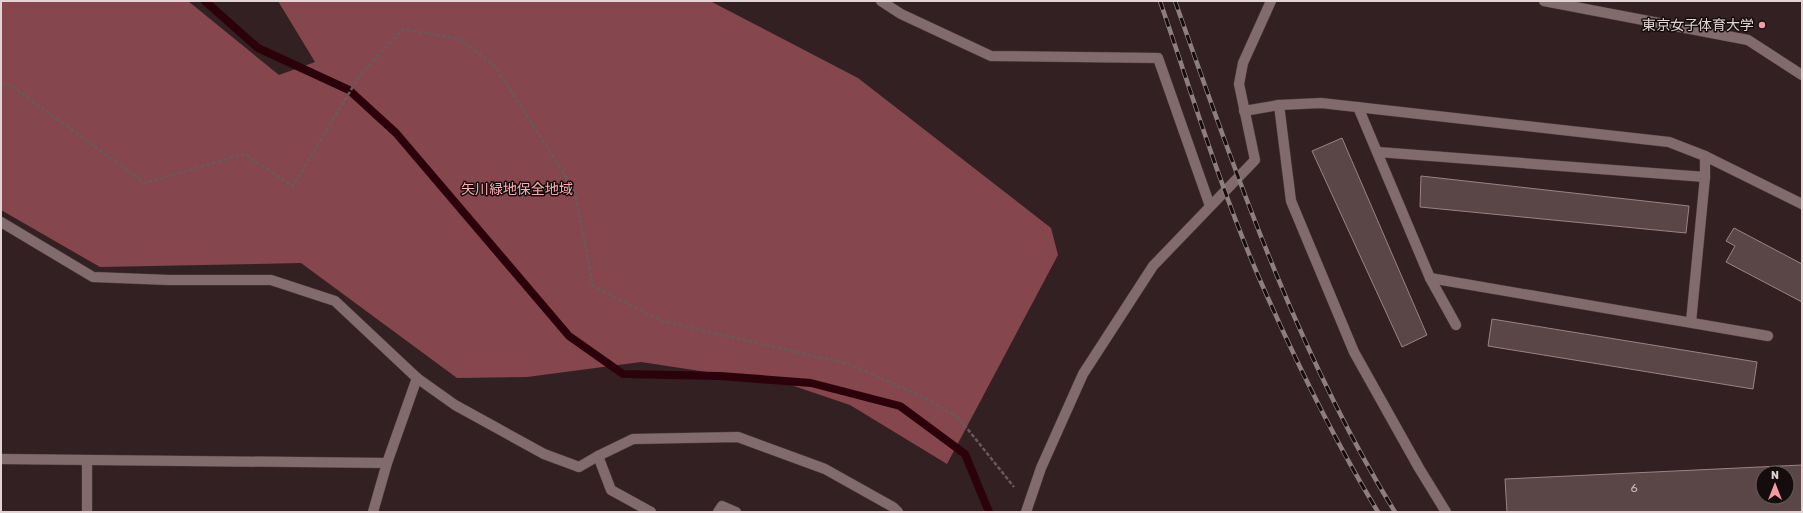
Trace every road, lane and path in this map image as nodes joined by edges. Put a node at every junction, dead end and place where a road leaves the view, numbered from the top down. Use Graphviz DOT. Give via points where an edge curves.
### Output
graph roads {
  1 [pos="881,1"];
  2 [pos="1271,1"];
  3 [pos="1544,1"];
  4 [pos="1802,74"];
  5 [pos="1,85"];
  6 [pos="1279,105"];
  7 [pos="1358,107"];
  8 [pos="1244,111"];
  9 [pos="1378,152"];
  10 [pos="1705,156"];
  11 [pos="1705,177"];
  12 [pos="1802,204"];
  13 [pos="1210,206"];
  14 [pos="1,222"];
  15 [pos="1430,278"];
  16 [pos="1690,322"];
  17 [pos="1456,325"];
  18 [pos="1768,336"];
  19 [pos="417,378"];
  20 [pos="598,456"];
  21 [pos="1,459"];
  22 [pos="87,461"];
  23 [pos="387,463"];
  24 [pos="1027,508"];
  25 [pos="87,512"];
  26 [pos="373,512"];
  27 [pos="651,512"];
  28 [pos="718,512"];
  29 [pos="736,512"];
  30 [pos="898,512"];
  31 [pos="1446,512"];
  1 -- 13 [label="street" via="901,14 991,56 1158,58"];
  2 -- 8 [label="street" via="1243,63 1239,84"];
  3 -- 4 [label="street" via="1748,40"];
  5 -- 24 [label="path" via="9,84 144,183 244,154 293,186 360,75 404,29 460,39 495,66 574,191 593,286 662,322 849,364 925,398 958,416"];
  6 -- 7 [label="street" via="1321,103"];
  6 -- 8 [label="street"];
  6 -- 31 [label="street" via="1291,201 1354,352"];
  7 -- 9 [label="street"];
  7 -- 10 [label="street" via="1669,142"];
  8 -- 13 [label="street" via="1255,160"];
  9 -- 11 [label="street"];
  9 -- 15 [label="street"];
  10 -- 11 [label="street"];
  10 -- 12 [label="street"];
  11 -- 16 [label="street"];
  13 -- 24 [label="street" via="1153,266 1083,374 1041,468"];
  14 -- 19 [label="street" via="93,277 271,280 335,302"];
  15 -- 16 [label="street"];
  15 -- 17 [label="street"];
  16 -- 18 [label="street"];
  19 -- 20 [label="street" via="455,405 544,454 579,468"];
  19 -- 23 [label="street"];
  20 -- 27 [label="street" via="610,490"];
  20 -- 30 [label="street" via="633,439 738,436 825,469"];
  21 -- 22 [label="street"];
  22 -- 23 [label="street"];
  22 -- 25 [label="street"];
  23 -- 26 [label="street"];
  28 -- 29 [label="street" via="722,506"];
}
